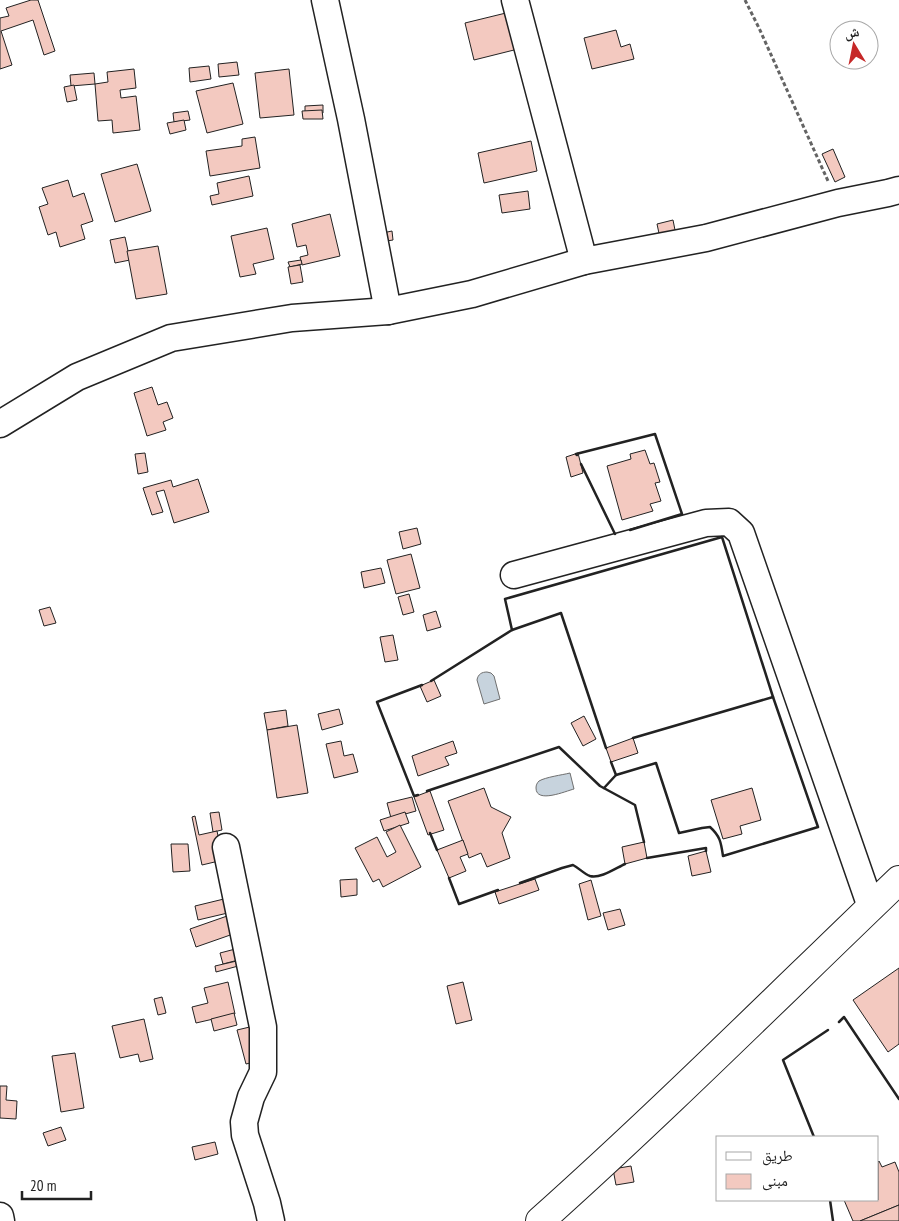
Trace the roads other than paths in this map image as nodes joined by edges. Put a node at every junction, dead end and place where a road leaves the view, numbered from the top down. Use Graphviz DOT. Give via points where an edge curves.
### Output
graph roads {
  1 [pos="325,0"];
  2 [pos="514,0"];
  3 [pos="895,196"];
  4 [pos="584,261"];
  5 [pos="388,311"];
  6 [pos="0,424"];
  7 [pos="514,575"];
  8 [pos="226,847"];
  9 [pos="899,880"];
  10 [pos="871,906"];
  11 [pos="0,1216"];
  12 [pos="1,1221"];
  13 [pos="271,1221"];
  14 [pos="540,1221"];
  1 -- 5 [label="street"];
  2 -- 4 [label="street"];
  3 -- 4 [label="street" via="838,203 706,238"];
  4 -- 5 [label="street" via="472,294"];
  5 -- 6 [label="street" via="292,318 171,338 77,377"];
  7 -- 10 [label="street" via="706,522 729,522 741,533"];
  8 -- 13 [label="street" via="263,1026 263,1072 251,1097 244,1122 245,1135"];
  9 -- 10 [label="main road"];
  10 -- 14 [label="main road"];
  11 -- 12 [label="street"];
}
